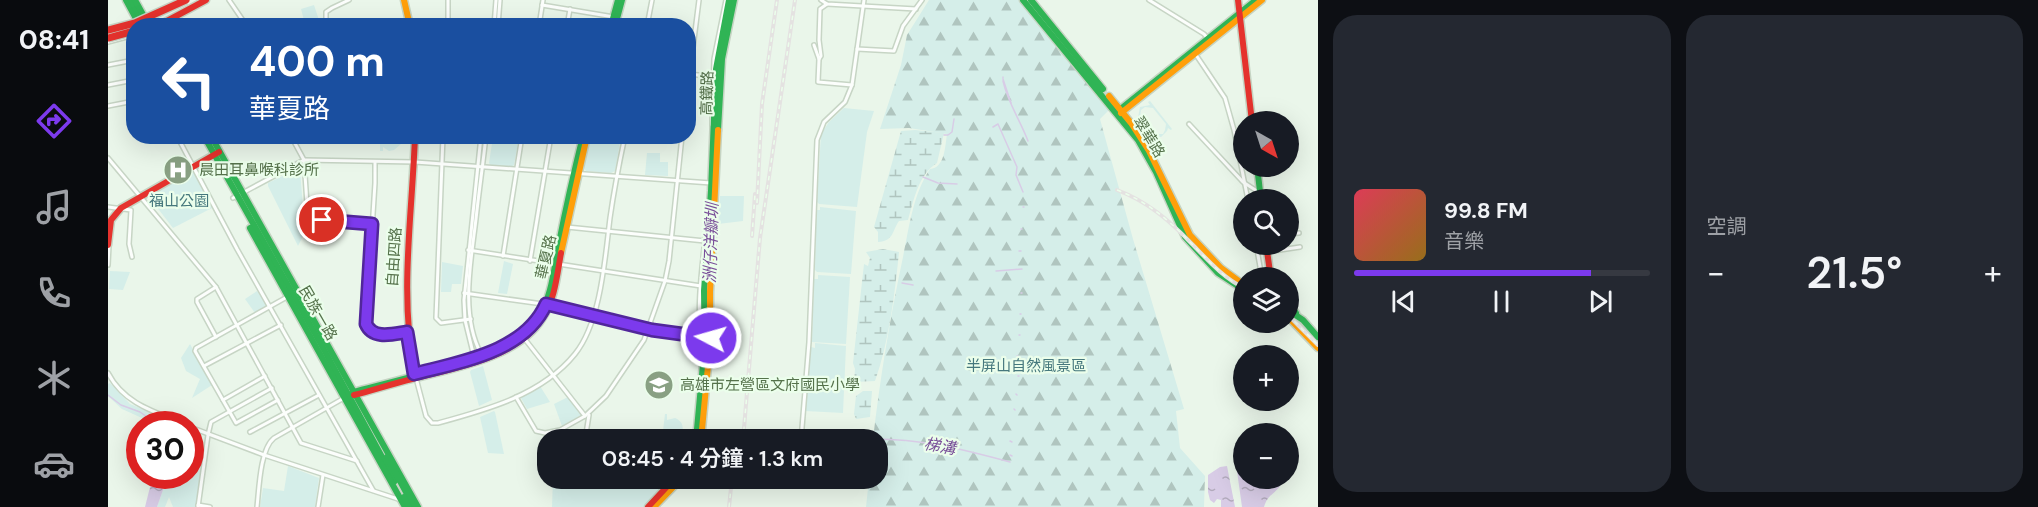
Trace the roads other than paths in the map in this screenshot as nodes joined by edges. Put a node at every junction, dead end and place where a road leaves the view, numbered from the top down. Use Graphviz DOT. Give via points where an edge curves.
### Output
graph roads {
  1 [pos="126,0"];
  2 [pos="135,0"];
  3 [pos="180,0"];
  4 [pos="188,0"];
  5 [pos="198,0"];
  6 [pos="206,0"];
  7 [pos="229,0"];
  8 [pos="349,0"];
  9 [pos="404,0"];
  10 [pos="448,0"];
  11 [pos="498,0"];
  12 [pos="543,0"];
  13 [pos="620,0"];
  14 [pos="652,0"];
  15 [pos="699,0"];
  16 [pos="727,0"];
  17 [pos="734,0"];
  18 [pos="821,0"];
  19 [pos="864,0"];
  20 [pos="922,0"];
  21 [pos="1023,0"];
  22 [pos="1030,0"];
  23 [pos="1149,0"];
  24 [pos="1238,0"];
  25 [pos="1256,0"];
  26 [pos="1262,0"];
  27 [pos="827,4"];
  28 [pos="542,5"];
  29 [pos="864,6"];
  30 [pos="570,9"];
  31 [pos="916,9"];
  32 [pos="1240,15"];
  33 [pos="614,17"];
  34 [pos="134,18"];
  35 [pos="137,18"];
  36 [pos="147,18"];
  37 [pos="151,18"];
  38 [pos="156,18"];
  39 [pos="156,18"];
  40 [pos="172,18"];
  41 [pos="173,18"];
  42 [pos="241,18"];
  43 [pos="326,18"];
  44 [pos="408,18"];
  45 [pos="448,18"];
  46 [pos="497,18"];
  47 [pos="540,18"];
  48 [pos="568,18"];
  49 [pos="615,18"];
  50 [pos="649,18"];
  51 [pos="696,22"];
  52 [pos="126,26"];
  53 [pos="126,29"];
  54 [pos="108,33"];
  55 [pos="1210,40"];
  56 [pos="814,45"];
  57 [pos="857,49"];
  58 [pos="1194,52"];
  59 [pos="819,59"];
  60 [pos="126,61"];
  61 [pos="108,65"];
  62 [pos="696,74"];
  63 [pos="717,78"];
  64 [pos="126,82"];
  65 [pos="108,85"];
  66 [pos="852,85"];
  67 [pos="126,102"];
  68 [pos="108,105"];
  69 [pos="1251,111"];
  70 [pos="1119,112"];
  71 [pos="1189,124"];
  72 [pos="181,144"];
  73 [pos="210,144"];
  74 [pos="295,144"];
  75 [pos="415,144"];
  76 [pos="442,144"];
  77 [pos="480,144"];
  78 [pos="485,144"];
  79 [pos="521,144"];
  80 [pos="549,144"];
  81 [pos="583,144"];
  82 [pos="623,144"];
  83 [pos="681,144"];
  84 [pos="215,154"];
  85 [pos="108,158"];
  86 [pos="304,160"];
  87 [pos="375,162"];
  88 [pos="415,162"];
  89 [pos="441,164"];
  90 [pos="193,166"];
  91 [pos="477,167"];
  92 [pos="483,168"];
  93 [pos="516,170"];
  94 [pos="544,172"];
  95 [pos="576,174"];
  96 [pos="616,177"];
  97 [pos="677,181"];
  98 [pos="712,183"];
  99 [pos="1245,185"];
  100 [pos="1246,189"];
  101 [pos="1251,189"];
  102 [pos="237,195"];
  103 [pos="140,196"];
  104 [pos="108,207"];
  105 [pos="121,208"];
  106 [pos="372,224"];
  107 [pos="567,227"];
  108 [pos="608,233"];
  109 [pos="672,238"];
  110 [pos="705,241"];
  111 [pos="109,245"];
  112 [pos="470,251"];
  113 [pos="503,256"];
  114 [pos="132,257"];
  115 [pos="530,261"];
  116 [pos="108,265"];
  117 [pos="556,265"];
  118 [pos="602,272"];
  119 [pos="1233,277"];
  120 [pos="664,281"];
  121 [pos="1233,283"];
  122 [pos="701,286"];
  123 [pos="216,287"];
  124 [pos="464,293"];
  125 [pos="470,294"];
  126 [pos="290,296"];
  127 [pos="548,304"];
  128 [pos="270,307"];
  129 [pos="594,315"];
  130 [pos="1299,316"];
  131 [pos="471,319"];
  132 [pos="465,320"];
  133 [pos="237,325"];
  134 [pos="281,325"];
  135 [pos="1299,328"];
  136 [pos="648,329"];
  137 [pos="407,332"];
  138 [pos="216,337"];
  139 [pos="708,337"];
  140 [pos="1318,337"];
  141 [pos="524,338"];
  142 [pos="247,343"];
  143 [pos="1318,348"];
  144 [pos="479,358"];
  145 [pos="204,366"];
  146 [pos="108,373"];
  147 [pos="553,375"];
  148 [pos="265,376"];
  149 [pos="415,376"];
  150 [pos="272,388"];
  151 [pos="351,394"];
  152 [pos="318,395"];
  153 [pos="516,397"];
  154 [pos="223,400"];
  155 [pos="278,400"];
  156 [pos="326,409"];
  157 [pos="154,411"];
  158 [pos="229,412"];
  159 [pos="285,412"];
  160 [pos="587,415"];
  161 [pos="293,427"];
  162 [pos="586,429"];
  163 [pos="697,429"];
  164 [pos="702,429"];
  165 [pos="802,429"];
  166 [pos="250,432"];
  167 [pos="204,433"];
  168 [pos="208,435"];
  169 [pos="264,455"];
  170 [pos="357,461"];
  171 [pos="323,475"];
  172 [pos="665,489"];
  173 [pos="671,489"];
  174 [pos="373,490"];
  175 [pos="410,504"];
  176 [pos="198,506"];
  177 [pos="210,507"];
  178 [pos="256,507"];
  179 [pos="318,507"];
  180 [pos="648,507"];
  181 [pos="654,507"];
  1 -- 34 [label="main road"];
  2 -- 35 [label="main road"];
  3 -- 37 [label="street"];
  4 -- 36 [label="main road, bridge"];
  4 -- 38 [label="main road, bridge"];
  5 -- 39 [label="main road"];
  6 -- 40 [label="main road"];
  6 -- 41 [label="street"];
  7 -- 42 [label="street"];
  8 -- 43 [label="street" via="326,12"];
  9 -- 44 [label="main road"];
  10 -- 45 [label="street"];
  11 -- 46 [label="street"];
  12 -- 28 [label="street"];
  13 -- 33 [label="main road"];
  13 -- 49 [label="main road"];
  14 -- 50 [label="street"];
  15 -- 51 [label="street"];
  16 -- 63 [label="main road, 高鐵路"];
  17 -- 63 [label="main road, 高鐵路"];
  18 -- 27 [label="street"];
  19 -- 29 [label="street"];
  20 -- 31 [label="street"];
  21 -- 70 [label="main road, 翠華路"];
  22 -- 70 [label="main road, 翠華路"];
  23 -- 55 [label="street"];
  24 -- 32 [label="main road"];
  25 -- 32 [label="main road"];
  26 -- 32 [label="main road"];
  27 -- 29 [label="street"];
  27 -- 59 [label="street" via="820,9"];
  28 -- 30 [label="street"];
  28 -- 47 [label="street"];
  29 -- 31 [label="street"];
  29 -- 57 [label="street"];
  30 -- 33 [label="street"];
  30 -- 48 [label="street"];
  31 -- 57 [label="street" via="894,51"];
  32 -- 55 [label="main road"];
  32 -- 69 [label="main road"];
  52 -- 54 [label="main road, bridge"];
  53 -- 54 [label="main road, bridge"];
  55 -- 58 [label="main road"];
  56 -- 59 [label="street"];
  57 -- 66 [label="street"];
  58 -- 70 [label="main road"];
  58 -- 99 [label="street" via="1225,98"];
  59 -- 66 [label="street" via="818,82"];
  60 -- 61 [label="street"];
  62 -- 63 [label="street"];
  63 -- 98 [label="main road, 高鐵路"];
  64 -- 65 [label="street"];
  66 -- 165 [label="street" via="844,103 824,122 817,140"];
  67 -- 68 [label="street"];
  70 -- 119 [label="main road, 翠華路" via="1149,151 1190,235"];
  70 -- 121 [label="main road, 翠華路" via="1145,152 1185,237 1218,273"];
  71 -- 99 [label="street"];
  72 -- 90 [label="street"];
  73 -- 84 [label="main road, 民族一路"];
  74 -- 86 [label="street"];
  75 -- 88 [label="main road, 自由四路"];
  76 -- 89 [label="street"];
  77 -- 91 [label="street"];
  78 -- 92 [label="street"];
  79 -- 93 [label="street"];
  80 -- 94 [label="street"];
  81 -- 95 [label="main road, 華夏路"];
  82 -- 96 [label="street"];
  83 -- 97 [label="street"];
  84 -- 90 [label="main road"];
  84 -- 102 [label="main road, 民族一路"];
  85 -- 103 [label="street"];
  86 -- 87 [label="street"];
  86 -- 102 [label="street"];
  86 -- 106 [label="street" via="308,219"];
  87 -- 88 [label="street"];
  87 -- 106 [label="street"];
  88 -- 89 [label="street"];
  88 -- 137 [label="main road, 自由四路" via="405,289"];
  89 -- 91 [label="street"];
  89 -- 132 [label="street" via="436,318 441,323"];
  90 -- 103 [label="main road"];
  90 -- 128 [label="street"];
  91 -- 92 [label="street"];
  91 -- 112 [label="street"];
  92 -- 93 [label="street"];
  92 -- 112 [label="street"];
  93 -- 94 [label="street"];
  93 -- 113 [label="street"];
  94 -- 95 [label="street"];
  94 -- 115 [label="street"];
  95 -- 96 [label="street"];
  95 -- 107 [label="main road, 華夏路"];
  95 -- 117 [label="main road, 華夏路"];
  96 -- 97 [label="street"];
  96 -- 108 [label="street"];
  97 -- 98 [label="street"];
  97 -- 109 [label="street"];
  98 -- 110 [label="street, 高鐵路"];
  98 -- 139 [label="main road, 高鐵路" via="704,297"];
  99 -- 100 [label="street"];
  99 -- 101 [label="street"];
  102 -- 126 [label="main road, 民族一路"];
  102 -- 151 [label="main road, 民族一路"];
  103 -- 105 [label="main road"];
  103 -- 123 [label="street"];
  104 -- 105 [label="street"];
  105 -- 111 [label="main road" via="111,220"];
  105 -- 114 [label="street" via="131,210"];
  106 -- 137 [label="street" via="366,324 376,334"];
  107 -- 108 [label="street"];
  107 -- 117 [label="main road, 華夏路"];
  108 -- 109 [label="street"];
  108 -- 118 [label="street"];
  109 -- 110 [label="street"];
  109 -- 120 [label="street"];
  110 -- 122 [label="street, 高鐵路"];
  111 -- 116 [label="street"];
  112 -- 113 [label="street"];
  112 -- 124 [label="street"];
  112 -- 125 [label="street"];
  113 -- 115 [label="street"];
  115 -- 117 [label="street"];
  117 -- 118 [label="street"];
  117 -- 127 [label="main road, 華夏路"];
  118 -- 120 [label="street"];
  118 -- 129 [label="street"];
  120 -- 122 [label="street"];
  120 -- 136 [label="street"];
  122 -- 139 [label="street, 高鐵路" via="700,331"];
  123 -- 133 [label="street"];
  123 -- 138 [label="street" via="196,302"];
  124 -- 125 [label="street"];
  124 -- 132 [label="street"];
  125 -- 127 [label="street"];
  125 -- 131 [label="street"];
  126 -- 128 [label="street"];
  126 -- 151 [label="main road, 民族一路"];
  127 -- 129 [label="street"];
  127 -- 141 [label="main road, 華夏路" via="540,323"];
  127 -- 144 [label="main road, 華夏路" via="522,334"];
  128 -- 133 [label="street"];
  128 -- 134 [label="street"];
  129 -- 136 [label="street"];
  129 -- 147 [label="street" via="580,347"];
  130 -- 140 [label="main road"];
  131 -- 132 [label="street"];
  131 -- 144 [label="street"];
  132 -- 144 [label="street"];
  133 -- 138 [label="street"];
  133 -- 142 [label="street"];
  134 -- 142 [label="street"];
  134 -- 152 [label="street"];
  135 -- 143 [label="main road"];
  136 -- 139 [label="street"];
  136 -- 160 [label="street" via="606,396"];
  137 -- 149 [label="main road, 自由四路"];
  138 -- 145 [label="street" via="196,348"];
  139 -- 163 [label="main road, 高鐵路"];
  139 -- 164 [label="main road, 高鐵路"];
  141 -- 144 [label="main road, 華夏路"];
  141 -- 147 [label="street"];
  142 -- 145 [label="street"];
  142 -- 148 [label="street"];
  144 -- 149 [label="main road, 華夏路"];
  145 -- 154 [label="street"];
  146 -- 157 [label="street" via="133,402"];
  147 -- 153 [label="street"];
  147 -- 160 [label="street"];
  148 -- 150 [label="street"];
  148 -- 154 [label="street"];
  149 -- 151 [label="main road, 華夏路"];
  149 -- 153 [label="street" via="426,416 432,423"];
  150 -- 155 [label="street"];
  150 -- 158 [label="street"];
  151 -- 156 [label="street"];
  151 -- 175 [label="main road, 民族一路"];
  152 -- 156 [label="street"];
  152 -- 159 [label="street"];
  153 -- 160 [label="street" via="538,432 560,430"];
  154 -- 158 [label="street"];
  155 -- 158 [label="street" via="236,423"];
  155 -- 159 [label="street"];
  156 -- 161 [label="street"];
  156 -- 170 [label="street"];
  158 -- 168 [label="street" via="212,422"];
  159 -- 161 [label="street"];
  159 -- 166 [label="street"];
  160 -- 162 [label="street"];
  161 -- 169 [label="street" via="270,441"];
  161 -- 170 [label="street" via="301,443"];
  167 -- 168 [label="street"];
  168 -- 169 [label="street"];
  168 -- 176 [label="street"];
  169 -- 171 [label="street"];
  169 -- 178 [label="street"];
  170 -- 174 [label="street"];
  171 -- 174 [label="street"];
  171 -- 179 [label="street"];
  172 -- 180 [label="main road"];
  173 -- 181 [label="main road"];
  174 -- 175 [label="street"];
  176 -- 177 [label="street"];
}
